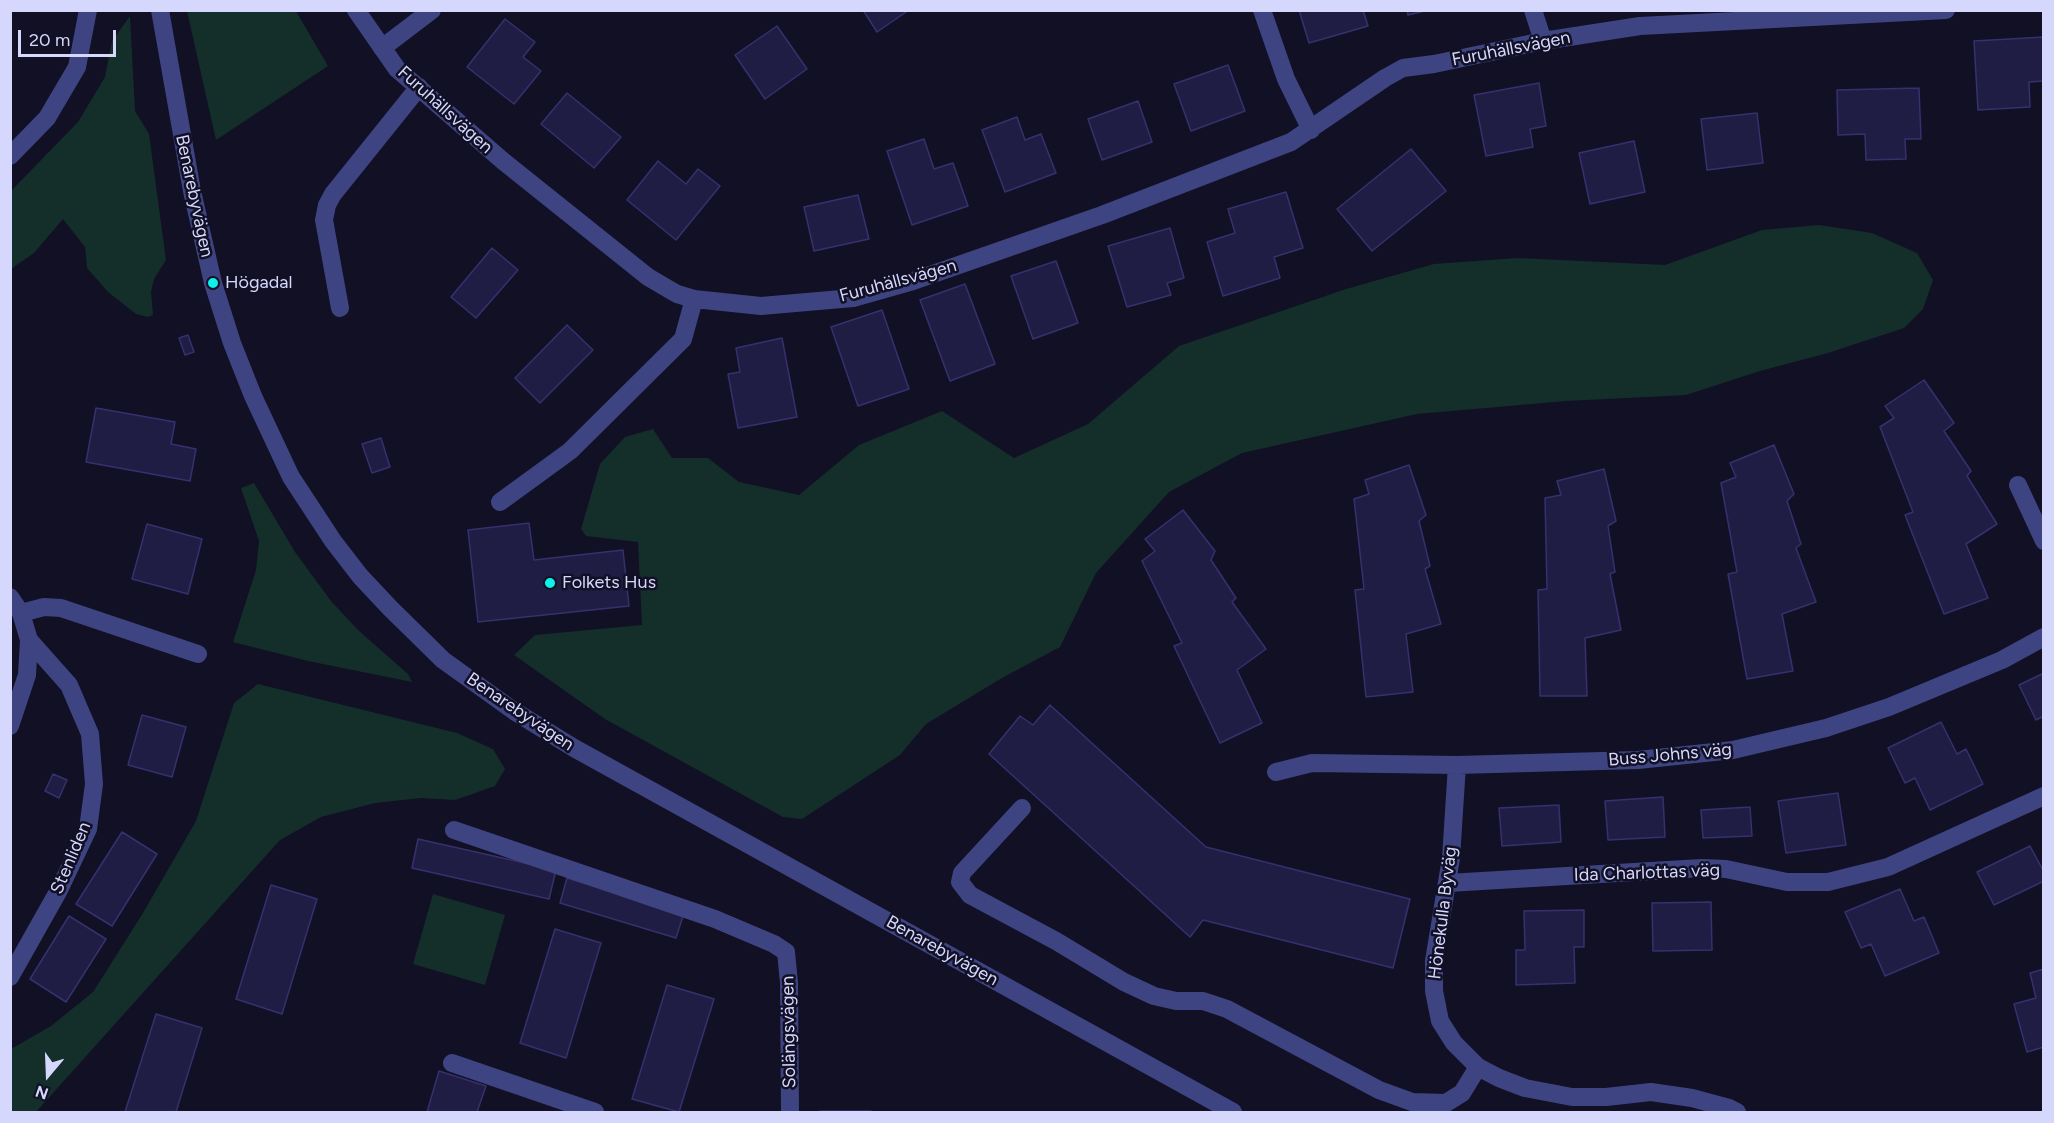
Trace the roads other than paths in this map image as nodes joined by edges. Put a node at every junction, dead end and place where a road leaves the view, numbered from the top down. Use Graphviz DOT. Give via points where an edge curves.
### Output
graph roads {
  1 [pos="88,10"];
  2 [pos="160,10"];
  3 [pos="356,10"];
  4 [pos="432,10"];
  5 [pos="1262,10"];
  6 [pos="1533,10"];
  7 [pos="1946,10"];
  8 [pos="1730,16"];
  9 [pos="1543,41"];
  10 [pos="382,48"];
  11 [pos="419,87"];
  12 [pos="1311,130"];
  13 [pos="10,156"];
  14 [pos="694,298"];
  15 [pos="340,308"];
  16 [pos="2018,485"];
  17 [pos="500,502"];
  18 [pos="2043,541"];
  19 [pos="10,597"];
  20 [pos="21,613"];
  21 [pos="2043,637"];
  22 [pos="29,640"];
  23 [pos="198,654"];
  24 [pos="10,726"];
  25 [pos="1457,765"];
  26 [pos="1276,772"];
  27 [pos="2043,796"];
  28 [pos="1022,808"];
  29 [pos="454,830"];
  30 [pos="1448,883"];
  31 [pos="10,977"];
  32 [pos="452,1063"];
  33 [pos="1478,1067"];
  34 [pos="595,1113"];
  35 [pos="790,1113"];
  36 [pos="1233,1113"];
  37 [pos="1737,1113"];
  1 -- 13 [label="street" via="77,67 48,118"];
  2 -- 36 [label="street, Benarebyvägen" via="192,191 213,283 245,375 291,477 333,541 390,608 443,660 574,748"];
  3 -- 10 [label="street, Furuhällsvägen"];
  4 -- 10 [label="street"];
  5 -- 12 [label="street" via="1286,79"];
  6 -- 9 [label="street"];
  7 -- 8 [label="street, Furuhällsvägen"];
  8 -- 9 [label="street, Furuhällsvägen"];
  9 -- 12 [label="street, Furuhällsvägen" via="1403,68"];
  10 -- 11 [label="street, Furuhällsvägen" via="397,69"];
  11 -- 14 [label="street, Furuhällsvägen" via="502,161 648,277 677,294"];
  11 -- 15 [label="street" via="327,205 324,220"];
  12 -- 14 [label="street, Furuhällsvägen" via="1291,142 1102,215 863,295 761,306"];
  14 -- 17 [label="street" via="683,339 570,451"];
  16 -- 18 [label="street"];
  19 -- 20 [label="street"];
  20 -- 22 [label="street"];
  20 -- 23 [label="street" via="44,607 61,609"];
  21 -- 25 [label="street, Buss Johns väg" via="2002,660 1889,707 1826,728 1733,750 1638,760"];
  22 -- 24 [label="street" via="27,675"];
  22 -- 31 [label="street, Stenliden" via="69,685 90,734 93,784 88,829"];
  25 -- 26 [label="street, Buss Johns väg" via="1312,763"];
  25 -- 30 [label="street, Hönekulla Byväg"];
  27 -- 30 [label="street, Ida Charlottas väg" via="1888,867 1827,882 1787,882 1702,868"];
  28 -- 33 [label="street" via="962,873 960,882 970,895 1124,982 1154,996 1176,1001 1203,1000 1227,1009 1379,1090 1412,1102 1446,1103 1462,1093"];
  29 -- 35 [label="street, Solängsvägen" via="715,919 786,952"];
  30 -- 33 [label="street, Hönekulla Byväg" via="1434,961 1434,991 1440,1021 1454,1043"];
  32 -- 34 [label="street"];
  33 -- 37 [label="street, Hönekulla Byväg" via="1525,1088 1572,1097 1650,1092 1692,1098"];
}
